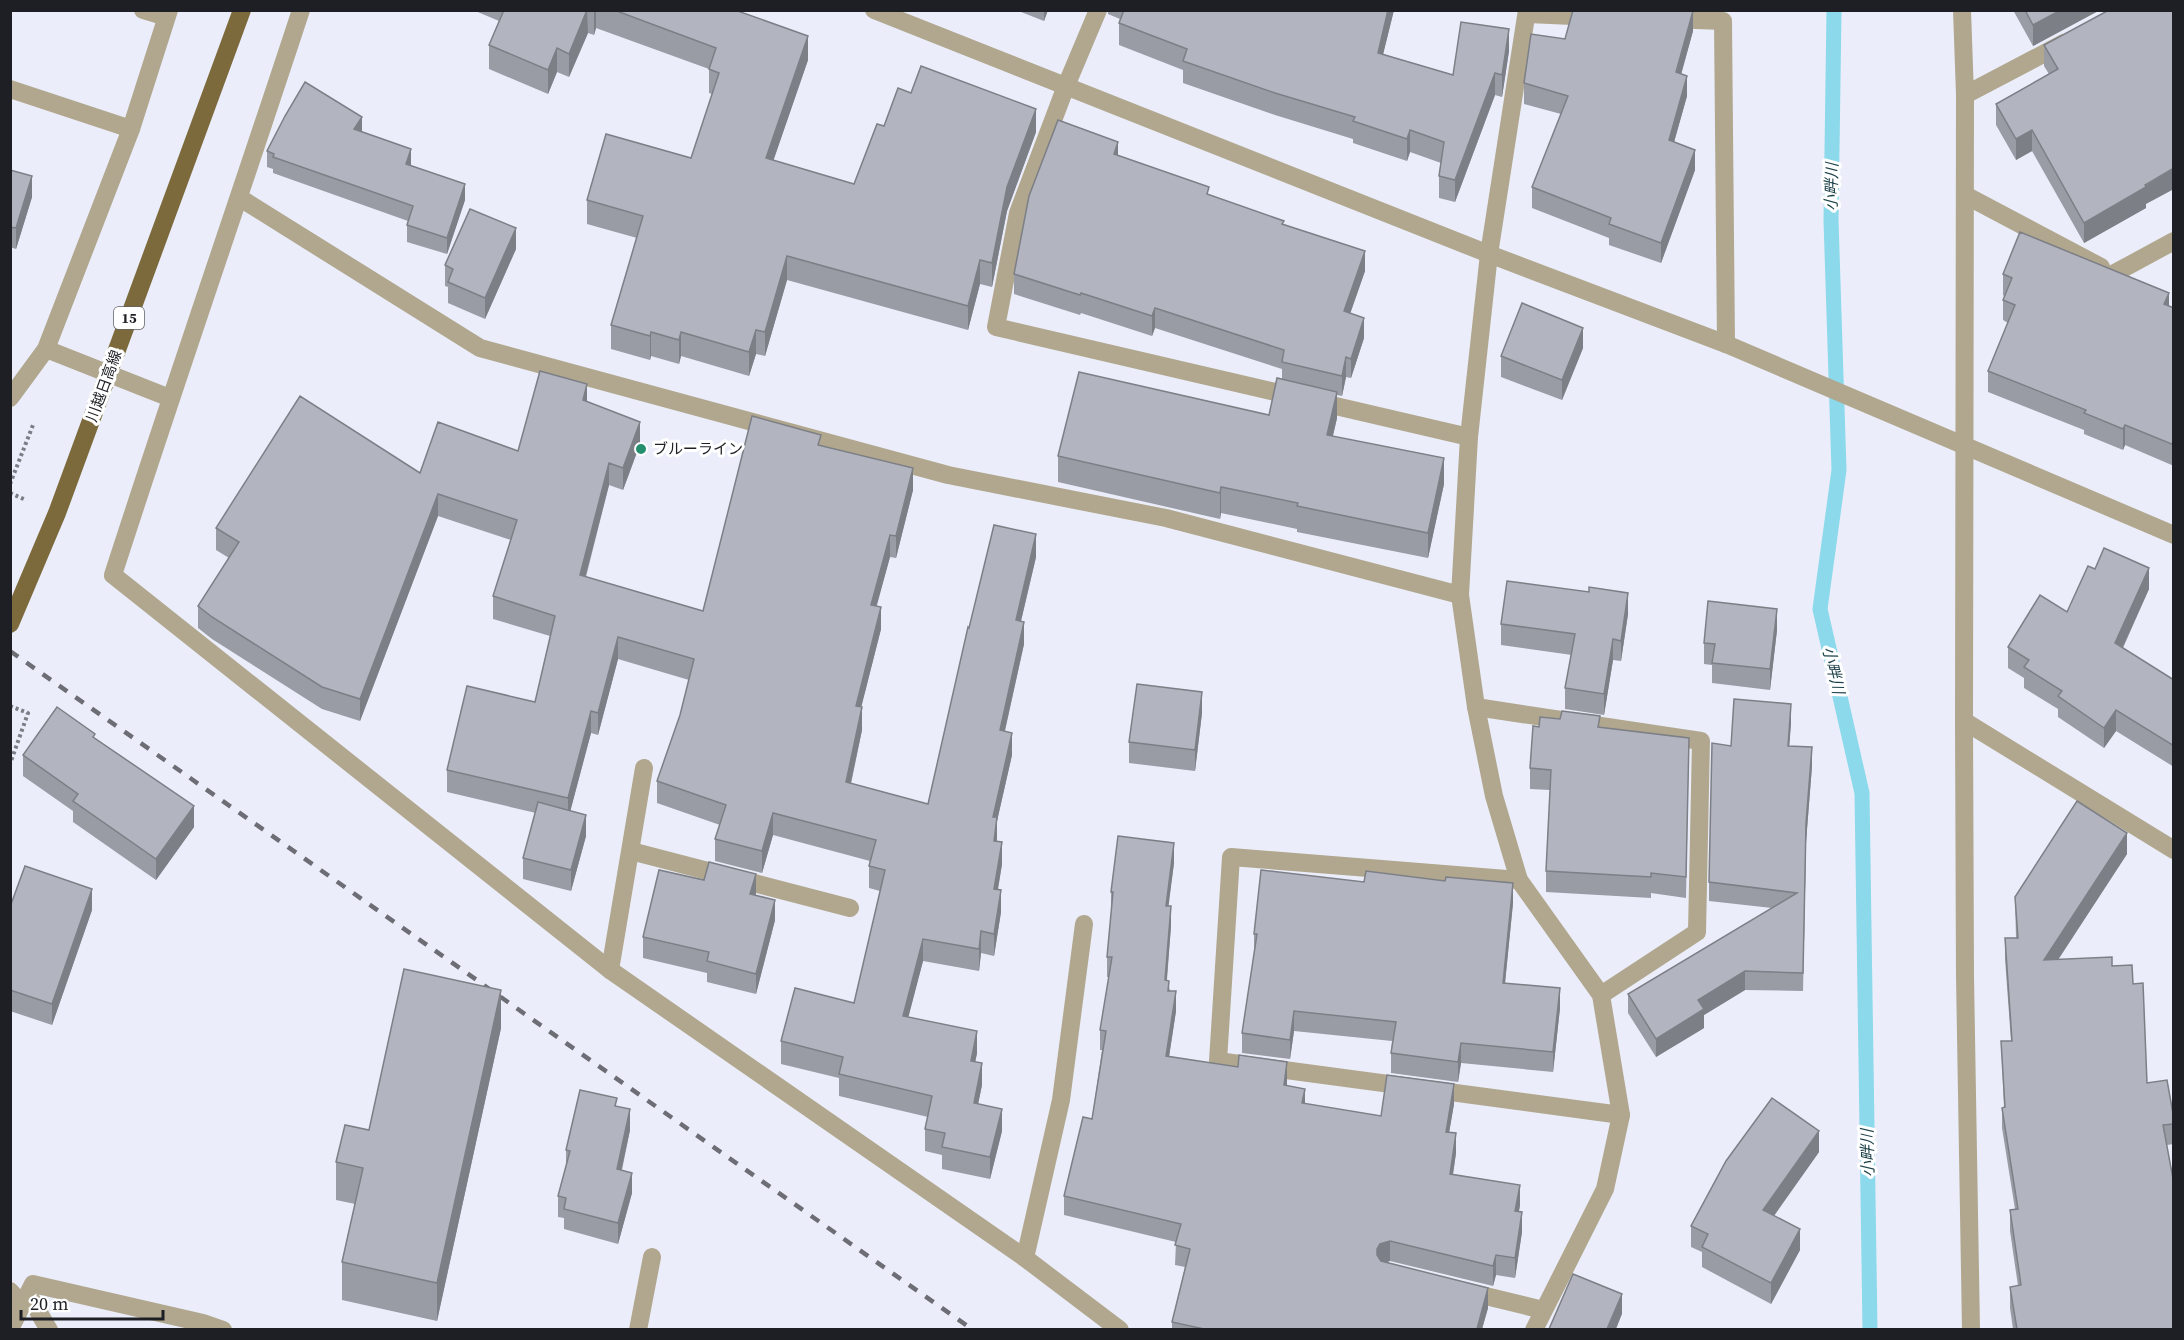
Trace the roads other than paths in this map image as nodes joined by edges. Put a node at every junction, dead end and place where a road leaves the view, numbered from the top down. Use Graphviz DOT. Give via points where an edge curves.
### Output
graph roads {
  1 [pos="143,10"];
  2 [pos="242,10"];
  3 [pos="301,10"];
  4 [pos="874,10"];
  5 [pos="1098,10"];
  6 [pos="1962,10"];
  7 [pos="1527,12"];
  8 [pos="167,14"];
  9 [pos="1608,17"];
  10 [pos="1654,19"];
  11 [pos="2075,37"];
  12 [pos="1066,86"];
  13 [pos="10,89"];
  14 [pos="1965,95"];
  15 [pos="131,129"];
  16 [pos="1965,195"];
  17 [pos="240,198"];
  18 [pos="2174,241"];
  19 [pos="1489,254"];
  20 [pos="2113,274"];
  21 [pos="2133,283"];
  22 [pos="1726,344"];
  23 [pos="46,349"];
  24 [pos="10,398"];
  25 [pos="170,398"];
  26 [pos="1469,437"];
  27 [pos="1965,447"];
  28 [pos="2174,535"];
  29 [pos="1460,595"];
  30 [pos="10,624"];
  31 [pos="1476,707"];
  32 [pos="1964,721"];
  33 [pos="644,768"];
  34 [pos="2174,850"];
  35 [pos="631,851"];
  36 [pos="1519,880"];
  37 [pos="850,908"];
  38 [pos="1084,924"];
  39 [pos="610,970"];
  40 [pos="1601,995"];
  41 [pos="1621,1115"];
  42 [pos="652,1257"];
  43 [pos="1025,1258"];
  44 [pos="1443,1286"];
  45 [pos="20,1297"];
  46 [pos="1543,1310"];
  47 [pos="10,1329"];
  48 [pos="50,1329"];
  49 [pos="223,1329"];
  50 [pos="638,1329"];
  51 [pos="1120,1329"];
  52 [pos="1534,1329"];
  53 [pos="1971,1329"];
  1 -- 8 [label="street"];
  2 -- 30 [label="main road, 川越日高線 / 15, bridge" via="61,502"];
  3 -- 17 [label="street"];
  4 -- 12 [label="street"];
  5 -- 12 [label="street"];
  6 -- 14 [label="street"];
  7 -- 9 [label="street"];
  7 -- 19 [label="street"];
  8 -- 15 [label="street"];
  10 -- 22 [label="street" via="1723,21"];
  11 -- 14 [label="street"];
  12 -- 19 [label="street"];
  12 -- 26 [label="street" via="1018,213 996,327"];
  13 -- 15 [label="street"];
  14 -- 16 [label="street"];
  15 -- 23 [label="street"];
  16 -- 20 [label="street"];
  16 -- 27 [label="street"];
  17 -- 25 [label="street"];
  17 -- 29 [label="street" via="480,348 948,475 1166,518"];
  18 -- 20 [label="street"];
  19 -- 22 [label="street"];
  19 -- 26 [label="street"];
  20 -- 21 [label="street"];
  22 -- 27 [label="street"];
  23 -- 24 [label="street"];
  23 -- 25 [label="street"];
  25 -- 39 [label="street" via="113,575"];
  26 -- 29 [label="street"];
  27 -- 28 [label="street"];
  27 -- 32 [label="street"];
  29 -- 31 [label="street"];
  31 -- 36 [label="street" via="1494,796"];
  31 -- 40 [label="street" via="1701,741 1697,932"];
  32 -- 34 [label="street"];
  32 -- 53 [label="street"];
  33 -- 35 [label="street"];
  35 -- 37 [label="street"];
  35 -- 39 [label="street"];
  36 -- 40 [label="street"];
  36 -- 41 [label="street" via="1230,857 1218,1061"];
  38 -- 43 [label="street" via="1061,1100"];
  39 -- 43 [label="street"];
  40 -- 41 [label="street"];
  41 -- 46 [label="street" via="1605,1189"];
  42 -- 50 [label="street"];
  43 -- 51 [label="street"];
  44 -- 46 [label="street"];
  45 -- 47 [label="street"];
  45 -- 48 [label="street"];
  45 -- 49 [label="street" via="33,1284"];
  46 -- 52 [label="street"];
}
